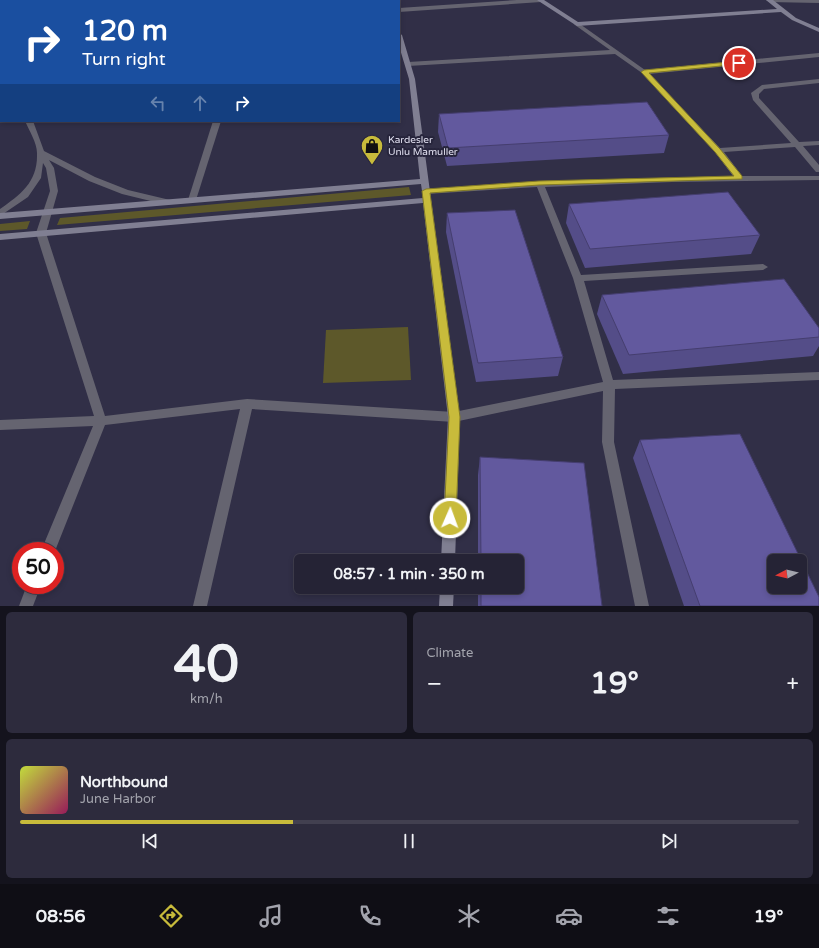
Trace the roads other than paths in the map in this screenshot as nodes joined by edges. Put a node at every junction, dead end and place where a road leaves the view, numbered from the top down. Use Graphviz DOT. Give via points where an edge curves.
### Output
graph roads {
  1 [pos="540,0"];
  2 [pos="769,0"];
  3 [pos="819,1"];
  4 [pos="400,10"];
  5 [pos="782,10"];
  6 [pos="577,24"];
  7 [pos="818,29"];
  8 [pos="400,38"];
  9 [pos="616,52"];
  10 [pos="819,55"];
  11 [pos="408,64"];
  12 [pos="644,72"];
  13 [pos="819,81"];
  14 [pos="29,122"];
  15 [pos="217,122"];
  16 [pos="819,143"];
  17 [pos="797,145"];
  18 [pos="718,150"];
  19 [pos="41,152"];
  20 [pos="819,170"];
  21 [pos="739,178"];
  22 [pos="819,178"];
  23 [pos="539,183"];
  24 [pos="426,191"];
  25 [pos="192,200"];
  26 [pos="167,202"];
  27 [pos="48,212"];
  28 [pos="0,213"];
  29 [pos="0,216"];
  30 [pos="41,233"];
  31 [pos="0,237"];
  32 [pos="763,267"];
  33 [pos="578,278"];
  34 [pos="819,376"];
  35 [pos="609,385"];
  36 [pos="247,404"];
  37 [pos="454,417"];
  38 [pos="101,421"];
  39 [pos="0,425"];
  40 [pos="52,542"];
  41 [pos="448,554"];
  42 [pos="31,594"];
  43 [pos="447,594"];
  44 [pos="26,606"];
  45 [pos="200,606"];
  46 [pos="446,606"];
  47 [pos="642,606"];
  1 -- 4 [label="street"];
  1 -- 6 [label="main road"];
  2 -- 3 [label="street"];
  2 -- 5 [label="main road"];
  5 -- 6 [label="main road"];
  5 -- 7 [label="main road" via="794,19"];
  6 -- 9 [label="street"];
  8 -- 11 [label="main road"];
  9 -- 11 [label="street"];
  9 -- 12 [label="street"];
  10 -- 12 [label="street"];
  11 -- 24 [label="main road"];
  12 -- 18 [label="street"];
  13 -- 17 [label="street" via="762,87 755,93 756,98"];
  14 -- 19 [label="street"];
  15 -- 25 [label="street"];
  16 -- 17 [label="street"];
  17 -- 18 [label="street"];
  17 -- 20 [label="street"];
  18 -- 21 [label="street"];
  19 -- 26 [label="street" via="119,190"];
  19 -- 27 [label="street" via="50,168 54,191"];
  19 -- 28 [label="street" via="37,178 25,195"];
  21 -- 22 [label="street"];
  21 -- 23 [label="street"];
  23 -- 24 [label="street"];
  23 -- 33 [label="street"];
  24 -- 25 [label="main road"];
  24 -- 30 [label="main road"];
  24 -- 37 [label="main road"];
  25 -- 26 [label="main road"];
  26 -- 27 [label="main road"];
  27 -- 29 [label="main road"];
  27 -- 30 [label="street"];
  30 -- 31 [label="main road"];
  30 -- 38 [label="street"];
  32 -- 33 [label="street"];
  33 -- 35 [label="street"];
  34 -- 35 [label="street"];
  35 -- 37 [label="street"];
  35 -- 47 [label="street" via="608,442"];
  36 -- 37 [label="street"];
  36 -- 38 [label="street"];
  36 -- 45 [label="street"];
  37 -- 41 [label="main road"];
  38 -- 39 [label="street"];
  38 -- 40 [label="street"];
  42 -- 44 [label="street"];
  43 -- 46 [label="main road"];
}
